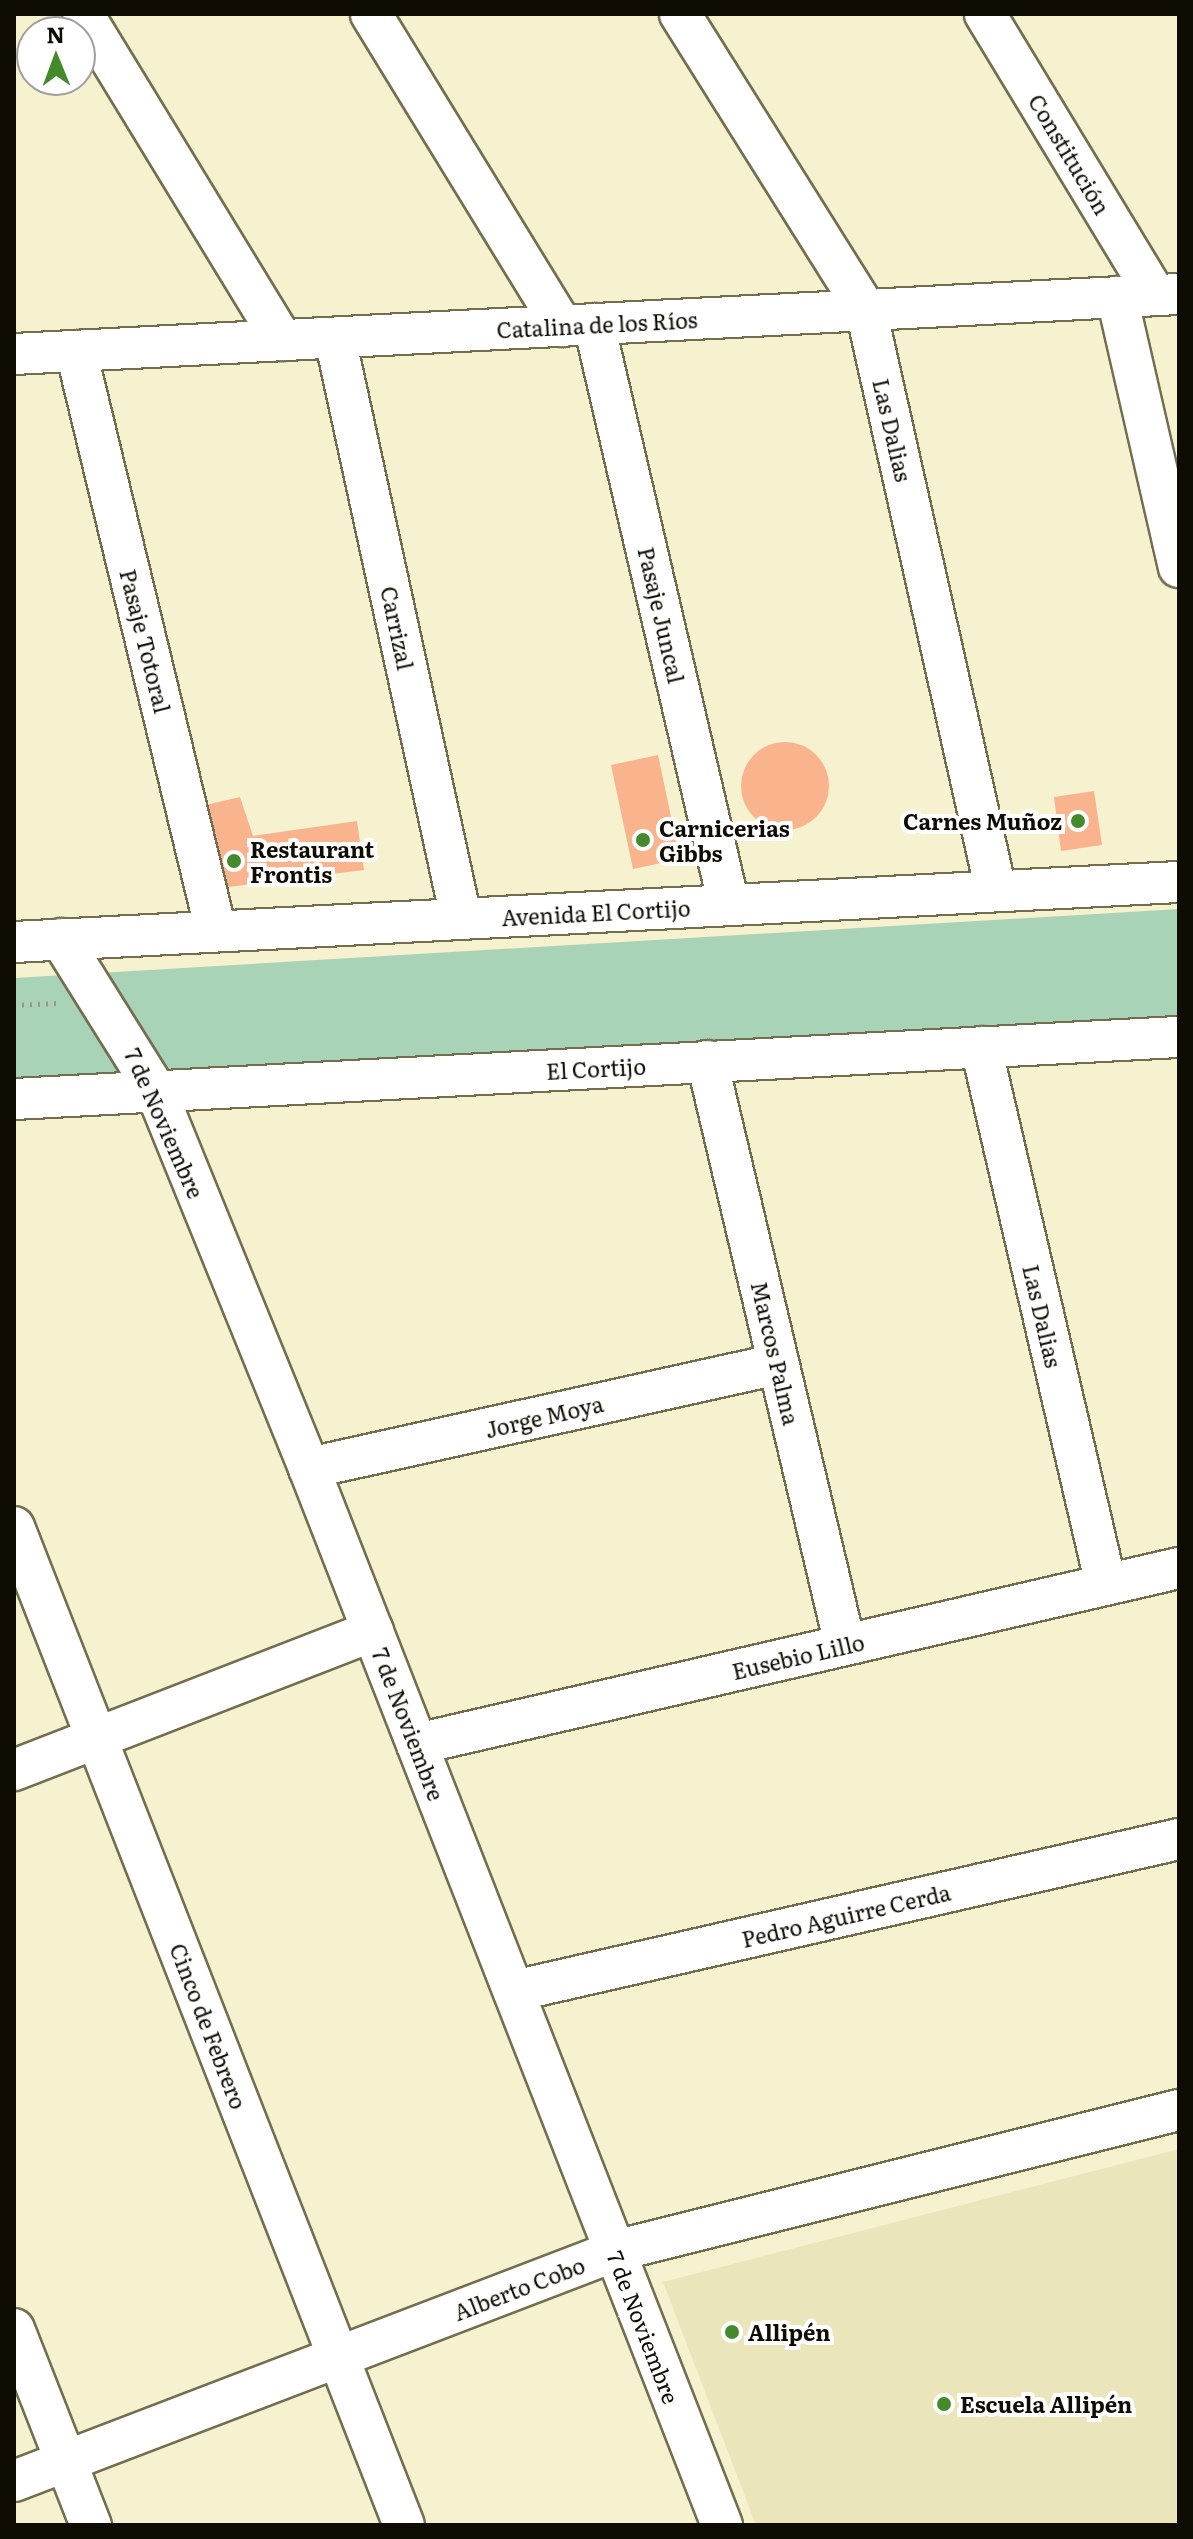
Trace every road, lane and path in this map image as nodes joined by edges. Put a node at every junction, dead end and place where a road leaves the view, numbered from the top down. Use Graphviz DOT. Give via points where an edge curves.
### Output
graph roads {
  1 [pos="83,14"];
  2 [pos="371,14"];
  3 [pos="680,14"];
  4 [pos="985,14"];
  5 [pos="1151,295"];
  6 [pos="866,310"];
  7 [pos="578,325"];
  8 [pos="335,338"];
  9 [pos="282,340"];
  10 [pos="76,351"];
  11 [pos="14,354"];
  12 [pos="1179,567"];
  13 [pos="1179,882"];
  14 [pos="996,891"];
  15 [pos="729,905"];
  16 [pos="461,918"];
  17 [pos="216,931"];
  18 [pos="61,939"];
  19 [pos="14,942"];
  20 [pos="1179,1037"];
  21 [pos="981,1047"];
  22 [pos="707,1061"];
  23 [pos="156,1091"];
  24 [pos="14,1099"];
  25 [pos="778,1364"];
  26 [pos="309,1468"];
  27 [pos="14,1527"];
  28 [pos="1179,1568"];
  29 [pos="1106,1585"];
  30 [pos="373,1631"];
  31 [pos="845,1645"];
  32 [pos="96,1738"];
  33 [pos="417,1744"];
  34 [pos="14,1770"];
  35 [pos="1179,1839"];
  36 [pos="514,1991"];
  37 [pos="1179,2110"];
  38 [pos="615,2251"];
  39 [pos="14,2329"];
  40 [pos="338,2357"];
  41 [pos="66,2462"];
  42 [pos="14,2481"];
  43 [pos="91,2525"];
  44 [pos="404,2525"];
  45 [pos="722,2525"];
  1 -- 9 [label="street"];
  2 -- 7 [label="street, Pasaje Juncal"];
  3 -- 6 [label="street, Las Dalias"];
  4 -- 5 [label="street, Constitución"];
  5 -- 6 [label="street, Catalina de los Ríos"];
  5 -- 12 [label="street, Constitución"];
  6 -- 7 [label="street, Catalina de los Ríos"];
  6 -- 14 [label="street, Las Dalias"];
  7 -- 8 [label="street, Catalina de los Ríos"];
  7 -- 15 [label="street, Pasaje Juncal"];
  8 -- 9 [label="street, Catalina de los Ríos"];
  8 -- 16 [label="street, Carrizal"];
  9 -- 10 [label="street, Catalina de los Ríos"];
  10 -- 11 [label="street, Catalina de los Ríos"];
  10 -- 17 [label="street, Pasaje Totoral"];
  13 -- 14 [label="street, Avenida El Cortijo"];
  14 -- 15 [label="street, Avenida El Cortijo"];
  15 -- 16 [label="street, Avenida El Cortijo"];
  16 -- 17 [label="street, Avenida El Cortijo"];
  17 -- 18 [label="street, Avenida El Cortijo"];
  18 -- 19 [label="street, Avenida El Cortijo"];
  18 -- 23 [label="street, 7 de Noviembre"];
  20 -- 21 [label="street, El Cortijo"];
  21 -- 22 [label="street, El Cortijo"];
  21 -- 29 [label="street, Las Dalias"];
  22 -- 23 [label="street, El Cortijo"];
  22 -- 25 [label="street, Marcos Palma"];
  23 -- 24 [label="street, El Cortijo"];
  23 -- 26 [label="street, 7 de Noviembre"];
  25 -- 26 [label="street, Jorge Moya"];
  25 -- 31 [label="street, Marcos Palma"];
  26 -- 30 [label="street, 7 de Noviembre"];
  27 -- 32 [label="street, Cinco de Febrero"];
  28 -- 29 [label="street, Eusebio Lillo"];
  29 -- 31 [label="street, Eusebio Lillo"];
  30 -- 32 [label="street"];
  30 -- 33 [label="street, 7 de Noviembre"];
  31 -- 33 [label="street, Eusebio Lillo"];
  32 -- 34 [label="street"];
  32 -- 40 [label="street, Cinco de Febrero"];
  33 -- 36 [label="street, 7 de Noviembre"];
  35 -- 36 [label="street, Pedro Aguirre Cerda"];
  36 -- 38 [label="street, 7 de Noviembre"];
  37 -- 38 [label="street, Alberto Cobo"];
  38 -- 40 [label="street, Alberto Cobo"];
  38 -- 45 [label="street, 7 de Noviembre"];
  39 -- 41 [label="street"];
  40 -- 41 [label="street, Alberto Cobo"];
  40 -- 44 [label="street, Cinco de Febrero"];
  41 -- 42 [label="street, Alberto Cobo"];
  41 -- 43 [label="street"];
}
